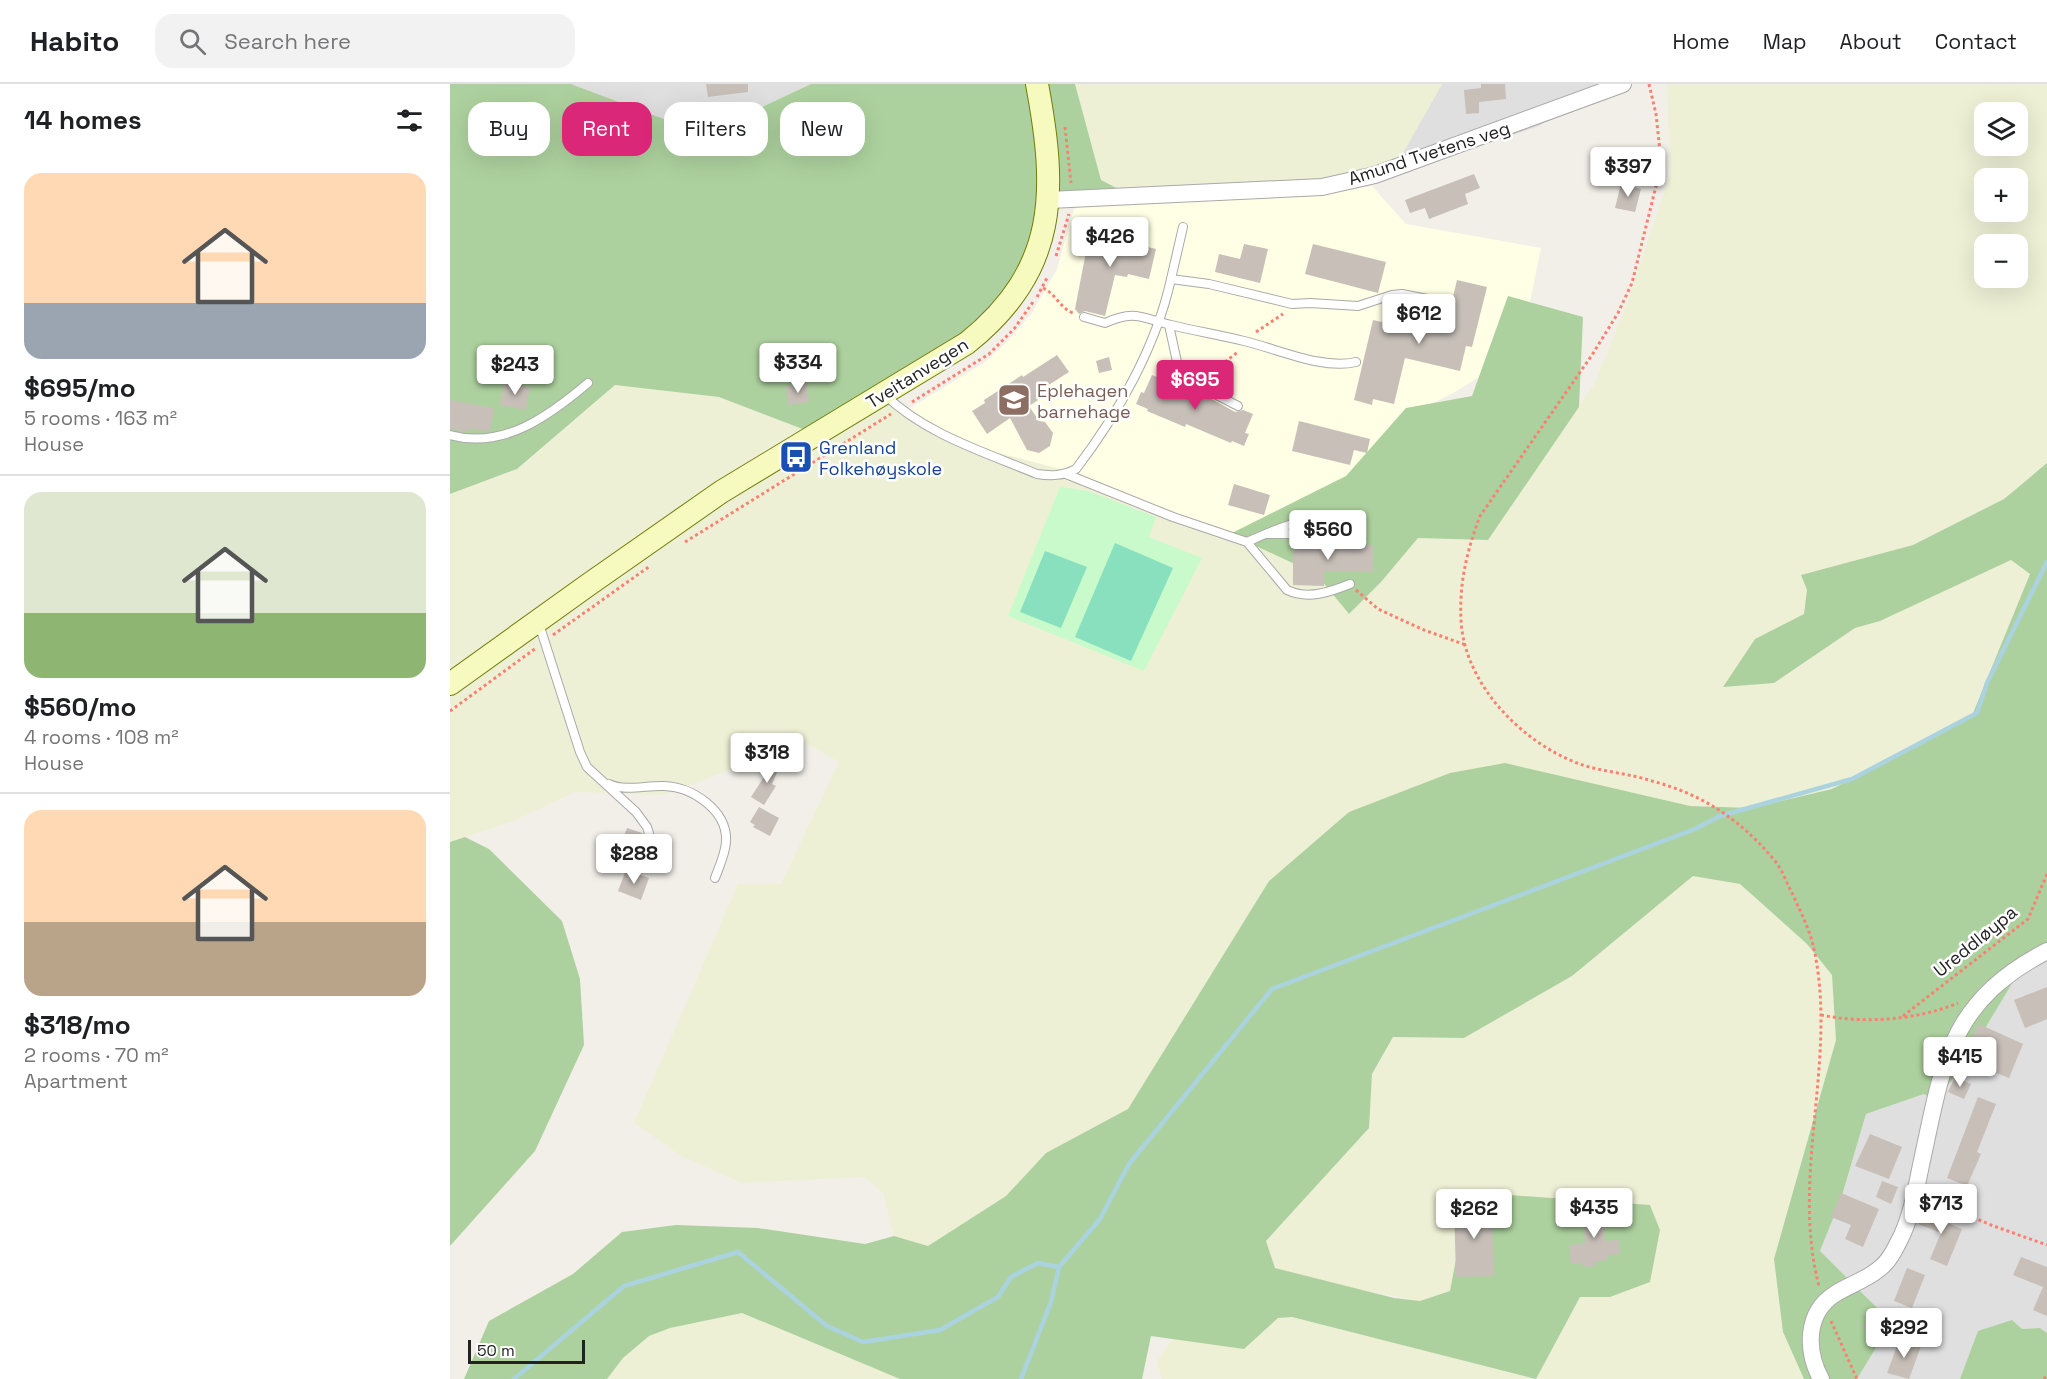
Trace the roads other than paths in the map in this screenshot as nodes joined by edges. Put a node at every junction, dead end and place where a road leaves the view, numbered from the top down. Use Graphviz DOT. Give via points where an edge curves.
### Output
graph roads {
  1 [pos="1037,84"];
  2 [pos="1623,84"];
  3 [pos="1049,200"];
  4 [pos="1183,226"];
  5 [pos="1171,279"];
  6 [pos="1448,303"];
  7 [pos="1084,317"];
  8 [pos="1159,321"];
  9 [pos="1169,324"];
  10 [pos="1356,362"];
  11 [pos="588,383"];
  12 [pos="884,393"];
  13 [pos="1238,406"];
  14 [pos="450,435"];
  15 [pos="1066,474"];
  16 [pos="1268,534"];
  17 [pos="1247,542"];
  18 [pos="1337,543"];
  19 [pos="1349,543"];
  20 [pos="1350,584"];
  21 [pos="538,621"];
  22 [pos="450,684"];
  23 [pos="598,778"];
  24 [pos="642,865"];
  25 [pos="715,878"];
  26 [pos="2047,951"];
  27 [pos="1821,1379"];
  1 -- 3 [label="main road, Tveitanvegen" via="1048,156"];
  2 -- 3 [label="street, Amund Tvetens veg" via="1375,175 1322,187"];
  3 -- 12 [label="main road, Tveitanvegen" via="1034,261 1009,303 967,343"];
  4 -- 5 [label="lane"];
  5 -- 6 [label="lane" via="1293,304 1358,306 1402,294"];
  5 -- 8 [label="lane"];
  7 -- 8 [label="lane" via="1105,323 1130,314"];
  8 -- 9 [label="lane"];
  8 -- 15 [label="lane" via="1101,435 1076,469"];
  9 -- 10 [label="lane" via="1335,365"];
  9 -- 13 [label="lane" via="1179,371 1186,380"];
  11 -- 14 [label="lane" via="530,424 508,434 476,440"];
  12 -- 15 [label="lane" via="913,419 940,433 1037,474"];
  12 -- 21 [label="main road, Tveitanvegen" via="721,492"];
  15 -- 17 [label="lane"];
  16 -- 17 [label="lane"];
  16 -- 18 [label="lane" via="1330,534"];
  16 -- 19 [label="lane" via="1294,524 1333,520 1350,530"];
  17 -- 20 [label="lane" via="1287,590 1294,593 1324,593"];
  21 -- 22 [label="main road, Tveitanvegen"];
  21 -- 23 [label="lane" via="580,752"];
  23 -- 24 [label="lane" via="647,827 650,837"];
  23 -- 25 [label="lane" via="613,786 629,788 679,788 705,801 724,826 726,843"];
  26 -- 27 [label="street" via="2027,961 1980,999 1958,1032 1946,1058 1915,1191 1893,1254 1880,1269 1834,1294 1819,1308 1811,1326 1810,1349"];
}
